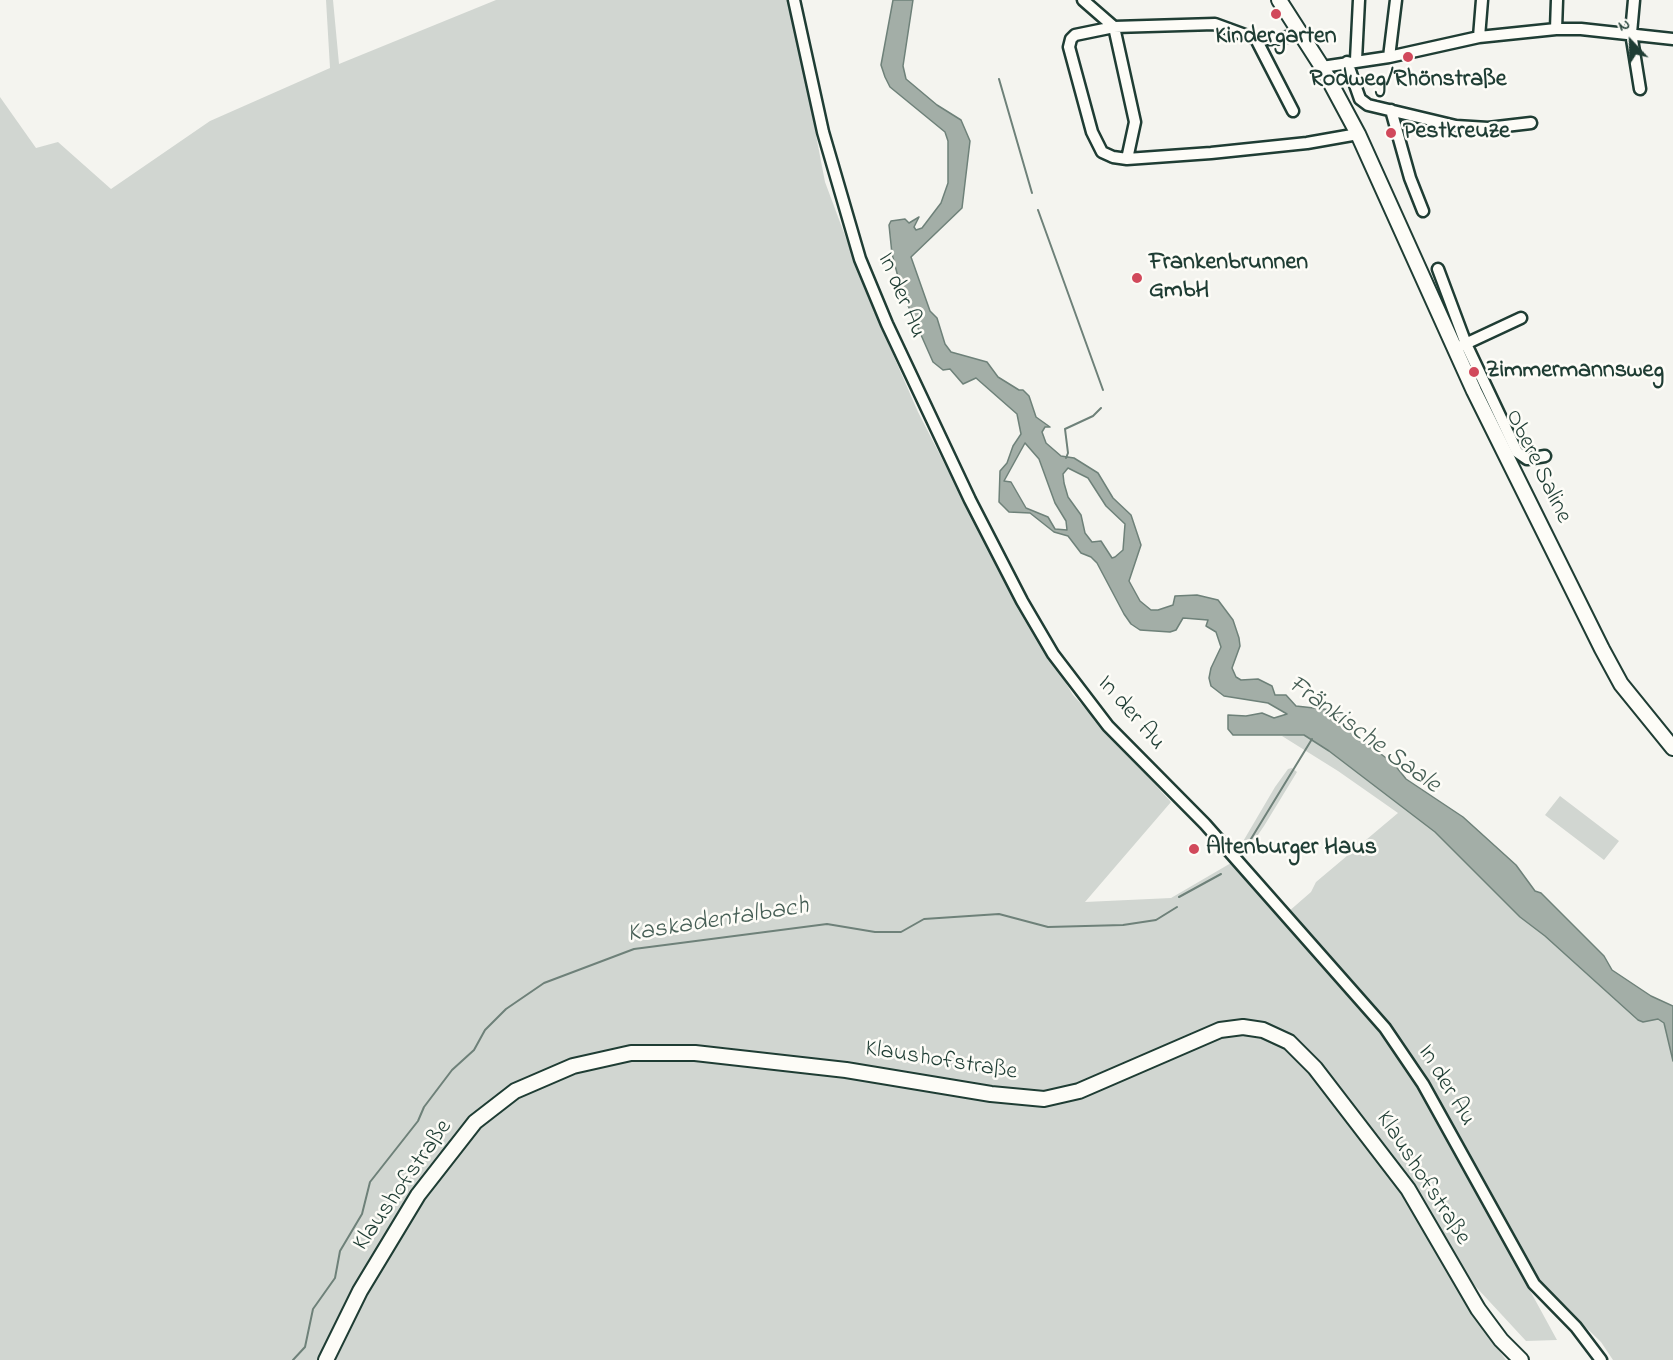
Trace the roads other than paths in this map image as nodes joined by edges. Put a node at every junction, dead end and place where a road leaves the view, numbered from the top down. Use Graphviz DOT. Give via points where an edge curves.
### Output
graph roads {
  1 [pos="794,0"];
  2 [pos="1083,0"];
  3 [pos="1279,0"];
  4 [pos="1359,0"];
  5 [pos="1396,0"];
  6 [pos="1482,0"];
  7 [pos="1557,0"];
  8 [pos="1634,0"];
  9 [pos="1114,27"];
  10 [pos="1556,29"];
  11 [pos="1631,33"];
  12 [pos="1302,34"];
  13 [pos="1479,37"];
  14 [pos="1256,39"];
  15 [pos="1673,39"];
  16 [pos="1389,57"];
  17 [pos="1352,61"];
  18 [pos="1322,67"];
  19 [pos="1640,88"];
  20 [pos="1391,110"];
  21 [pos="1293,111"];
  22 [pos="1531,123"];
  23 [pos="1358,134"];
  24 [pos="1127,159"];
  25 [pos="1423,211"];
  26 [pos="1438,269"];
  27 [pos="1521,318"];
  28 [pos="1460,346"];
  29 [pos="1545,456"];
  30 [pos="1673,747"];
  31 [pos="326,1360"];
  32 [pos="1521,1360"];
  33 [pos="1601,1360"];
  1 -- 33 [label="street, In der Au" via="823,132 860,259 970,500 1053,654 1108,726 1205,824 1384,1029 1423,1084 1534,1284 1576,1327"];
  2 -- 9 [label="street"];
  3 -- 12 [label="main road, Obere Saline"];
  4 -- 17 [label="street"];
  5 -- 16 [label="street"];
  6 -- 13 [label="street"];
  7 -- 10 [label="street"];
  8 -- 11 [label="street"];
  9 -- 14 [label="street" via="1215,24"];
  9 -- 24 [label="street" via="1135,122"];
  9 -- 24 [label="street" via="1075,35 1069,47 1092,132 1102,152"];
  10 -- 11 [label="street"];
  10 -- 13 [label="street"];
  11 -- 15 [label="street"];
  11 -- 19 [label="street"];
  12 -- 14 [label="street"];
  12 -- 18 [label="main road, Obere Saline"];
  13 -- 16 [label="street"];
  14 -- 21 [label="street"];
  16 -- 17 [label="street"];
  17 -- 18 [label="street"];
  17 -- 20 [label="street" via="1360,99"];
  18 -- 23 [label="main road, Obere Saline"];
  20 -- 22 [label="street" via="1456,126 1488,128"];
  20 -- 25 [label="street"];
  23 -- 24 [label="street" via="1307,143"];
  23 -- 28 [label="main road, Obere Saline"];
  26 -- 28 [label="street, Obere Saline"];
  27 -- 28 [label="street"];
  28 -- 29 [label="street, Obere Saline" via="1517,452 1527,459"];
  28 -- 30 [label="main road, Obere Saline" via="1621,684"];
  31 -- 32 [label="main road, Klaushofstraße" via="360,1291 418,1195 475,1122 515,1091 573,1065 631,1053 695,1053 1044,1099 1079,1091 1221,1030 1243,1027 1263,1030 1288,1042 1315,1068 1408,1189 1478,1309"];
}
